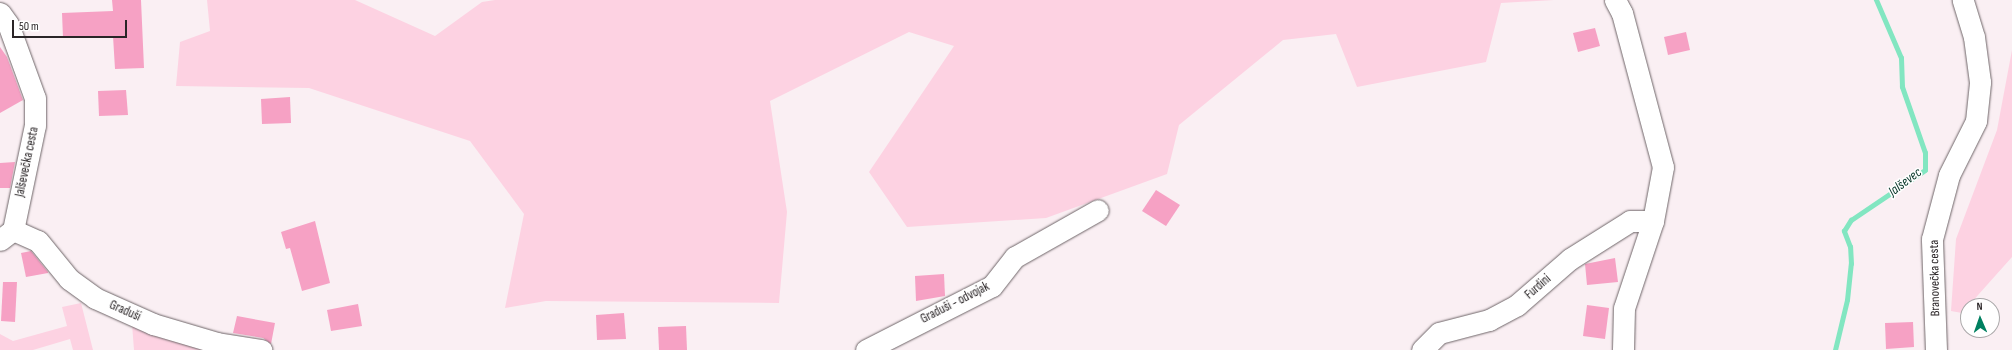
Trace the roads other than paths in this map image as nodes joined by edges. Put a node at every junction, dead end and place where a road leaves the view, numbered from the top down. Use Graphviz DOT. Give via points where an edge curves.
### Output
graph roads {
  1 [pos="1615,0"];
  2 [pos="1963,0"];
  3 [pos="0,13"];
  4 [pos="1098,210"];
  5 [pos="1653,221"];
  6 [pos="6,235"];
  7 [pos="260,350"];
  8 [pos="866,350"];
  9 [pos="1422,350"];
  10 [pos="1623,350"];
  11 [pos="1936,350"];
  1 -- 5 [label="street" via="1622,13 1663,167"];
  2 -- 11 [label="street, Branovečka cesta" via="1974,37 1980,82 1976,121 1949,175 1932,239"];
  3 -- 6 [label="street, Jalševečka cesta" via="8,24 35,98 36,125"];
  4 -- 8 [label="street, Graduši - odvojak" via="1015,257 992,286"];
  5 -- 9 [label="street, Furdini" via="1630,221 1570,259 1517,305 1490,320 1439,333"];
  5 -- 10 [label="street" via="1624,308"];
  6 -- 7 [label="street, Graduši" via="38,242 69,279 95,298 153,324 217,343"];
}
